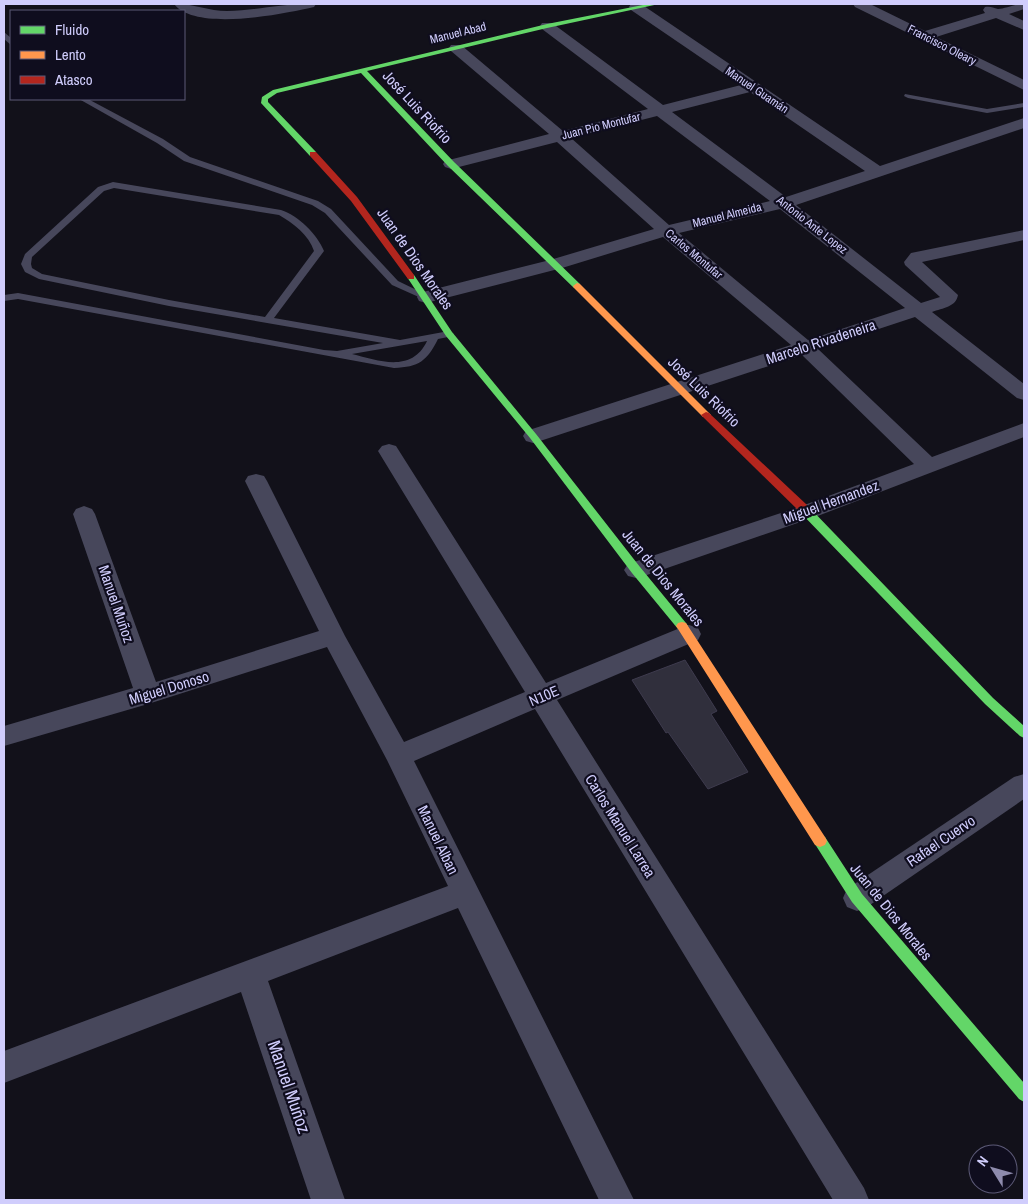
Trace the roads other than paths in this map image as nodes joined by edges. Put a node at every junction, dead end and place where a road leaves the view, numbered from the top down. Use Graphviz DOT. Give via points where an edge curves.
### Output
graph roads {
  1 [pos="181,4"];
  2 [pos="309,4"];
  3 [pos="656,4"];
  4 [pos="860,4"];
  5 [pos="976,4"];
  6 [pos="1024,6"];
  7 [pos="636,7"];
  8 [pos="997,13"];
  9 [pos="547,26"];
  10 [pos="1024,26"];
  11 [pos="924,36"];
  12 [pos="456,48"];
  13 [pos="363,71"];
  14 [pos="1024,86"];
  15 [pos="752,87"];
  16 [pos="268,94"];
  17 [pos="908,96"];
  18 [pos="85,100"];
  19 [pos="1024,105"];
  20 [pos="662,110"];
  21 [pos="1024,122"];
  22 [pos="560,136"];
  23 [pos="451,164"];
  24 [pos="877,172"];
  25 [pos="782,202"];
  26 [pos="666,231"];
  27 [pos="1024,235"];
  28 [pos="556,264"];
  29 [pos="426,297"];
  30 [pos="4,298"];
  31 [pos="919,310"];
  32 [pos="268,319"];
  33 [pos="449,334"];
  34 [pos="433,338"];
  35 [pos="401,343"];
  36 [pos="804,347"];
  37 [pos="337,354"];
  38 [pos="678,388"];
  39 [pos="1024,394"];
  40 [pos="1024,430"];
  41 [pos="533,436"];
  42 [pos="389,451"];
  43 [pos="928,465"];
  44 [pos="256,481"];
  45 [pos="807,512"];
  46 [pos="84,514"];
  47 [pos="636,570"];
  48 [pos="689,634"];
  49 [pos="333,636"];
  50 [pos="148,694"];
  51 [pos="541,697"];
  52 [pos="1024,733"];
  53 [pos="4,736"];
  54 [pos="398,756"];
  55 [pos="1024,785"];
  56 [pos="464,893"];
  57 [pos="857,898"];
  58 [pos="250,974"];
  59 [pos="4,1067"];
  60 [pos="1024,1094"];
  61 [pos="328,1200"];
  62 [pos="617,1200"];
  63 [pos="852,1200"];
  1 -- 2 [label="street" via="198,12 220,15"];
  3 -- 7 [label="street, Manuel Abad"];
  4 -- 11 [label="street, Francisco Oleary"];
  5 -- 8 [label="street"];
  6 -- 8 [label="street"];
  7 -- 9 [label="street, Manuel Abad"];
  7 -- 15 [label="street, Manuel Guamán"];
  8 -- 10 [label="street"];
  8 -- 11 [label="street"];
  9 -- 12 [label="street, Manuel Abad"];
  9 -- 20 [label="street, Antonio Ante Lopez"];
  11 -- 14 [label="street, Francisco Oleary"];
  12 -- 13 [label="street, Manuel Abad"];
  12 -- 22 [label="street, Carlos Montufar"];
  13 -- 16 [label="street, Manuel Abad"];
  13 -- 23 [label="street, José Luis Riofrio"];
  15 -- 20 [label="street, Juan Pio Montufar"];
  15 -- 24 [label="street, Manuel Guamán"];
  16 -- 29 [label="street, Juan de Dios Morales" via="264,98 265,103 354,199"];
  17 -- 19 [label="lane" via="987,111"];
  18 -- 29 [label="lane" via="187,159 315,203 328,211 395,283"];
  20 -- 22 [label="street, Juan Pio Montufar"];
  20 -- 25 [label="street, Antonio Ante Lopez"];
  21 -- 24 [label="street, Manuel Almeida"];
  22 -- 23 [label="street, Juan Pio Montufar"];
  22 -- 26 [label="street, Carlos Montufar"];
  23 -- 28 [label="street, José Luis Riofrio"];
  24 -- 25 [label="street, Manuel Almeida"];
  25 -- 26 [label="street, Manuel Almeida"];
  25 -- 31 [label="street, Antonio Ante Lopez"];
  26 -- 28 [label="street, Manuel Almeida"];
  26 -- 36 [label="street, Carlos Montufar"];
  27 -- 31 [label="street, Marcelo Rivadeneira" via="917,257 914,265 949,295 946,301"];
  28 -- 29 [label="street, Manuel Almeida"];
  28 -- 38 [label="street, José Luis Riofrio"];
  29 -- 33 [label="street, Juan de Dios Morales"];
  30 -- 37 [label="lane" via="18,296"];
  31 -- 36 [label="street, Marcelo Rivadeneira"];
  31 -- 39 [label="street, Antonio Ante Lopez"];
  32 -- 32 [label="lane" via="319,251 311,238 281,213 106,186 28,256 26,264 28,270 39,276 169,303"];
  32 -- 35 [label="lane"];
  33 -- 34 [label="lane"];
  33 -- 41 [label="street, Juan de Dios Morales"];
  34 -- 35 [label="lane"];
  34 -- 37 [label="lane" via="424,356 400,366"];
  35 -- 37 [label="lane"];
  36 -- 38 [label="street, Marcelo Rivadeneira"];
  36 -- 43 [label="street, Carlos Montufar"];
  38 -- 41 [label="street, Marcelo Rivadeneira"];
  38 -- 45 [label="street, José Luis Riofrio"];
  40 -- 43 [label="street, Miguel Hernandez"];
  41 -- 47 [label="street, Juan de Dios Morales"];
  42 -- 51 [label="street, Carlos Manuel Larrea"];
  43 -- 45 [label="street, Miguel Hernandez"];
  44 -- 49 [label="street, Manuel Alban"];
  45 -- 47 [label="street, Miguel Hernandez"];
  45 -- 52 [label="street, José Luis Riofrio" via="989,701"];
  46 -- 50 [label="street, Manuel Muñoz"];
  47 -- 48 [label="street, Juan de Dios Morales"];
  48 -- 51 [label="street, N10E"];
  48 -- 57 [label="street, Juan de Dios Morales"];
  49 -- 50 [label="street, Miguel Donoso"];
  49 -- 54 [label="street, Manuel Alban"];
  50 -- 53 [label="street, Miguel Donoso"];
  51 -- 54 [label="street, N10E"];
  51 -- 63 [label="street, Carlos Manuel Larrea"];
  54 -- 56 [label="street, Manuel Alban"];
  55 -- 57 [label="street, Rafael Cuervo"];
  56 -- 58 [label="street"];
  56 -- 62 [label="street, Manuel Alban"];
  57 -- 60 [label="street, Juan de Dios Morales"];
  58 -- 59 [label="street"];
  58 -- 61 [label="street, Manuel Muñoz"];
}
